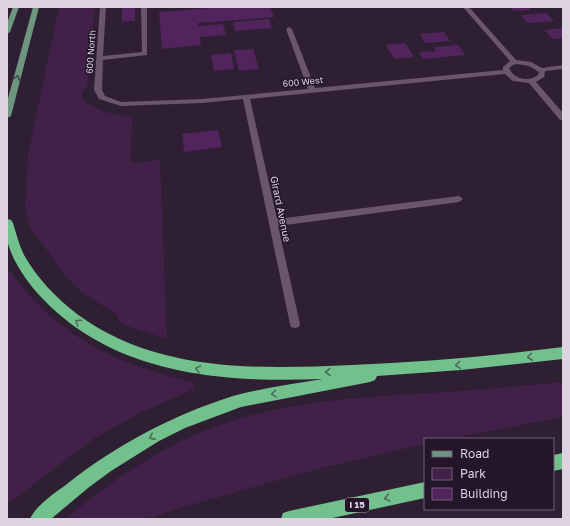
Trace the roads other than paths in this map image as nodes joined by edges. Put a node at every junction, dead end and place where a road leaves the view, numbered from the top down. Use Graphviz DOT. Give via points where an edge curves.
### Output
graph roads {
  1 [pos="16,7"];
  2 [pos="36,7"];
  3 [pos="103,7"];
  4 [pos="144,7"];
  5 [pos="466,7"];
  6 [pos="289,29"];
  7 [pos="7,32"];
  8 [pos="100,58"];
  9 [pos="515,63"];
  10 [pos="563,67"];
  11 [pos="540,70"];
  12 [pos="506,72"];
  13 [pos="531,81"];
  14 [pos="313,91"];
  15 [pos="102,97"];
  16 [pos="246,98"];
  17 [pos="7,116"];
  18 [pos="563,118"];
  19 [pos="459,199"];
  20 [pos="7,223"];
  21 [pos="273,223"];
  22 [pos="295,324"];
  23 [pos="563,353"];
  24 [pos="408,368"];
  25 [pos="424,490"];
  26 [pos="38,519"];
  27 [pos="289,519"];
  1 -- 7 [label="main road"];
  17 -- 2 [label="main road, one-way"];
  3 -- 8 [label="street, 600 North"];
  4 -- 8 [label="street" via="145,54"];
  5 -- 9 [label="street"];
  6 -- 14 [label="street"];
  8 -- 15 [label="street, 600 North" via="98,90"];
  9 -- 11 [label="street" via="529,64"];
  9 -- 12 [label="street" via="506,66"];
  10 -- 11 [label="street"];
  11 -- 13 [label="street" via="542,76"];
  12 -- 13 [label="street" via="516,79"];
  12 -- 14 [label="street, 600 West"];
  13 -- 18 [label="street"];
  14 -- 16 [label="street, 600 West"];
  15 -- 16 [label="street, 600 West" via="129,104"];
  16 -- 21 [label="street, Girard Avenue"];
  19 -- 21 [label="street"];
  24 -- 20 [label="highway, one-way" via="251,374 195,368 143,354 93,332 56,305 35,282 22,262 12,242"];
  21 -- 22 [label="street, Girard Avenue"];
  23 -- 24 [label="highway, one-way"];
  24 -- 26 [label="highway, one-way" via="258,397 189,419 122,454 73,489"];
  25 -- 27 [label="highway, I 15, one-way"];
}
